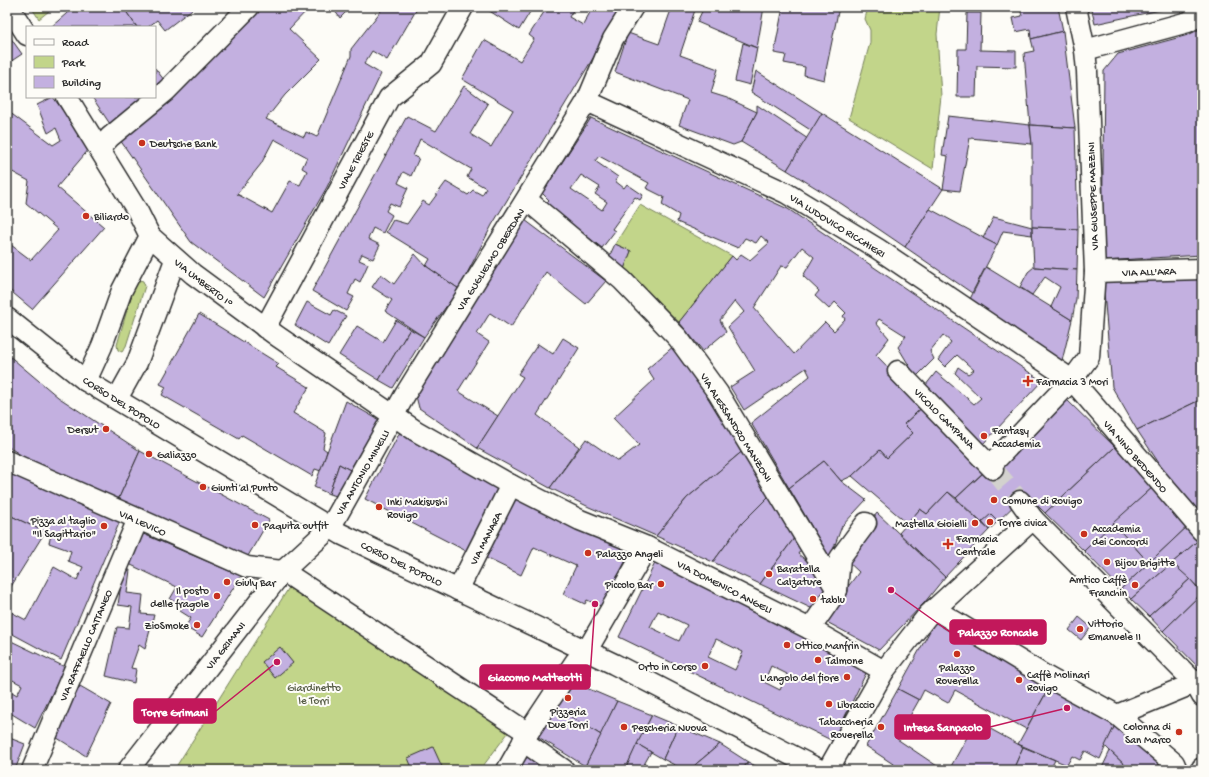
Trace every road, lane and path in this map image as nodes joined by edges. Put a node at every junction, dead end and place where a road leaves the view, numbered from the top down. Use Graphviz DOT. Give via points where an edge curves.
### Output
graph roads {
  1 [pos="9,7"];
  2 [pos="249,7"];
  3 [pos="463,7"];
  4 [pos="634,7"];
  5 [pos="1076,7"];
  6 [pos="1202,14"];
  7 [pos="26,33"];
  8 [pos="1085,50"];
  9 [pos="68,98"];
  10 [pos="587,101"];
  11 [pos="100,148"];
  12 [pos="527,200"];
  13 [pos="150,236"];
  14 [pos="175,260"];
  15 [pos="1202,269"];
  16 [pos="1095,272"];
  17 [pos="7,318"];
  18 [pos="265,328"];
  19 [pos="898,371"];
  20 [pos="1072,380"];
  21 [pos="86,381"];
  22 [pos="117,399"];
  23 [pos="394,417"];
  24 [pos="7,461"];
  25 [pos="992,467"];
  26 [pos="512,485"];
  27 [pos="1020,501"];
  28 [pos="138,519"];
  29 [pos="1033,519"];
  30 [pos="866,523"];
  31 [pos="330,528"];
  32 [pos="1202,531"];
  33 [pos="646,547"];
  34 [pos="283,571"];
  35 [pos="458,590"];
  36 [pos="837,590"];
  37 [pos="934,609"];
  38 [pos="810,629"];
  39 [pos="586,652"];
  40 [pos="884,671"];
  41 [pos="1200,686"];
  42 [pos="1117,715"];
  43 [pos="525,737"];
  44 [pos="32,770"];
  45 [pos="128,770"];
  46 [pos="507,770"];
  47 [pos="564,770"];
  48 [pos="820,770"];
  49 [pos="828,770"];
  50 [pos="1177,770"];
  1 -- 7 [label="street"];
  2 -- 11 [label="street" via="166,91"];
  3 -- 18 [label="street, VIALE TRIESTE" via="431,64 389,98"];
  4 -- 10 [label="street, VIA GUGLIELMO OBERDAN" via="612,39"];
  5 -- 8 [label="street, VIA GIUSEPPE MAZZINI"];
  6 -- 8 [label="street" via="1188,22"];
  8 -- 16 [label="street, VIA GIUSEPPE MAZZINI"];
  9 -- 11 [label="street, VIA UMBERTO I°"];
  10 -- 12 [label="street, VIA GUGLIELMO OBERDAN"];
  10 -- 20 [label="street, VIA LUDOVICO RICCHIERI" via="786,193 878,249"];
  11 -- 13 [label="street, VIA UMBERTO I°"];
  12 -- 23 [label="street, VIA GUGLIELMO OBERDAN" via="406,393"];
  12 -- 36 [label="street, VIA ALESSANDRO MANZONI" via="622,280 678,338 718,393"];
  13 -- 14 [label="street, VIA UMBERTO I°"];
  13 -- 21 [label="street" via="122,290 102,346"];
  14 -- 18 [label="street, VIA UMBERTO I°"];
  14 -- 22 [label="street" via="137,363"];
  15 -- 16 [label="street, VIA ALL'ARA"];
  16 -- 20 [label="street, VIA GIUSEPPE MAZZINI" via="1088,356"];
  17 -- 21 [label="street, CORSO DEL POPOLO"];
  18 -- 23 [label="street, VIA UMBERTO I°"];
  19 -- 25 [label="street, VICOLO CAMPANA"];
  20 -- 25 [label="street, VIA GIUSEPPE MAZZINI"];
  20 -- 32 [label="street, VIA NINO BEDENDO"];
  21 -- 22 [label="street, CORSO DEL POPOLO"];
  22 -- 31 [label="street, CORSO DEL POPOLO"];
  23 -- 26 [label="street, VIA DOMENICO ANGELI"];
  23 -- 31 [label="street, VIA ANTONIO MINELLI"];
  24 -- 28 [label="street, VIA LEVICO"];
  26 -- 33 [label="street, VIA DOMENICO ANGELI" via="580,520"];
  26 -- 35 [label="street, VIA MANARA"];
  27 -- 29 [label="street"];
  28 -- 34 [label="street, VIA LEVICO" via="247,567"];
  28 -- 44 [label="street, VIA RAFFAELLO CATTANEO"];
  29 -- 37 [label="street"];
  29 -- 41 [label="street"];
  30 -- 36 [label="street" via="840,558"];
  31 -- 34 [label="street, VIA GRIMANI"];
  31 -- 35 [label="street, CORSO DEL POPOLO"];
  33 -- 38 [label="street, VIA DOMENICO ANGELI"];
  33 -- 39 [label="street"];
  34 -- 43 [label="street"];
  34 -- 45 [label="street, VIA GRIMANI"];
  35 -- 39 [label="street, CORSO DEL POPOLO"];
  36 -- 38 [label="street"];
  37 -- 40 [label="street"];
  37 -- 42 [label="street" via="1049,678"];
  38 -- 40 [label="street, VIA DOMENICO ANGELI"];
  39 -- 43 [label="street" via="576,662"];
  39 -- 48 [label="street, CORSO DEL POPOLO"];
  40 -- 49 [label="street"];
  41 -- 42 [label="street"];
  42 -- 50 [label="street" via="1174,763"];
  43 -- 46 [label="street"];
  43 -- 47 [label="street"];
}
